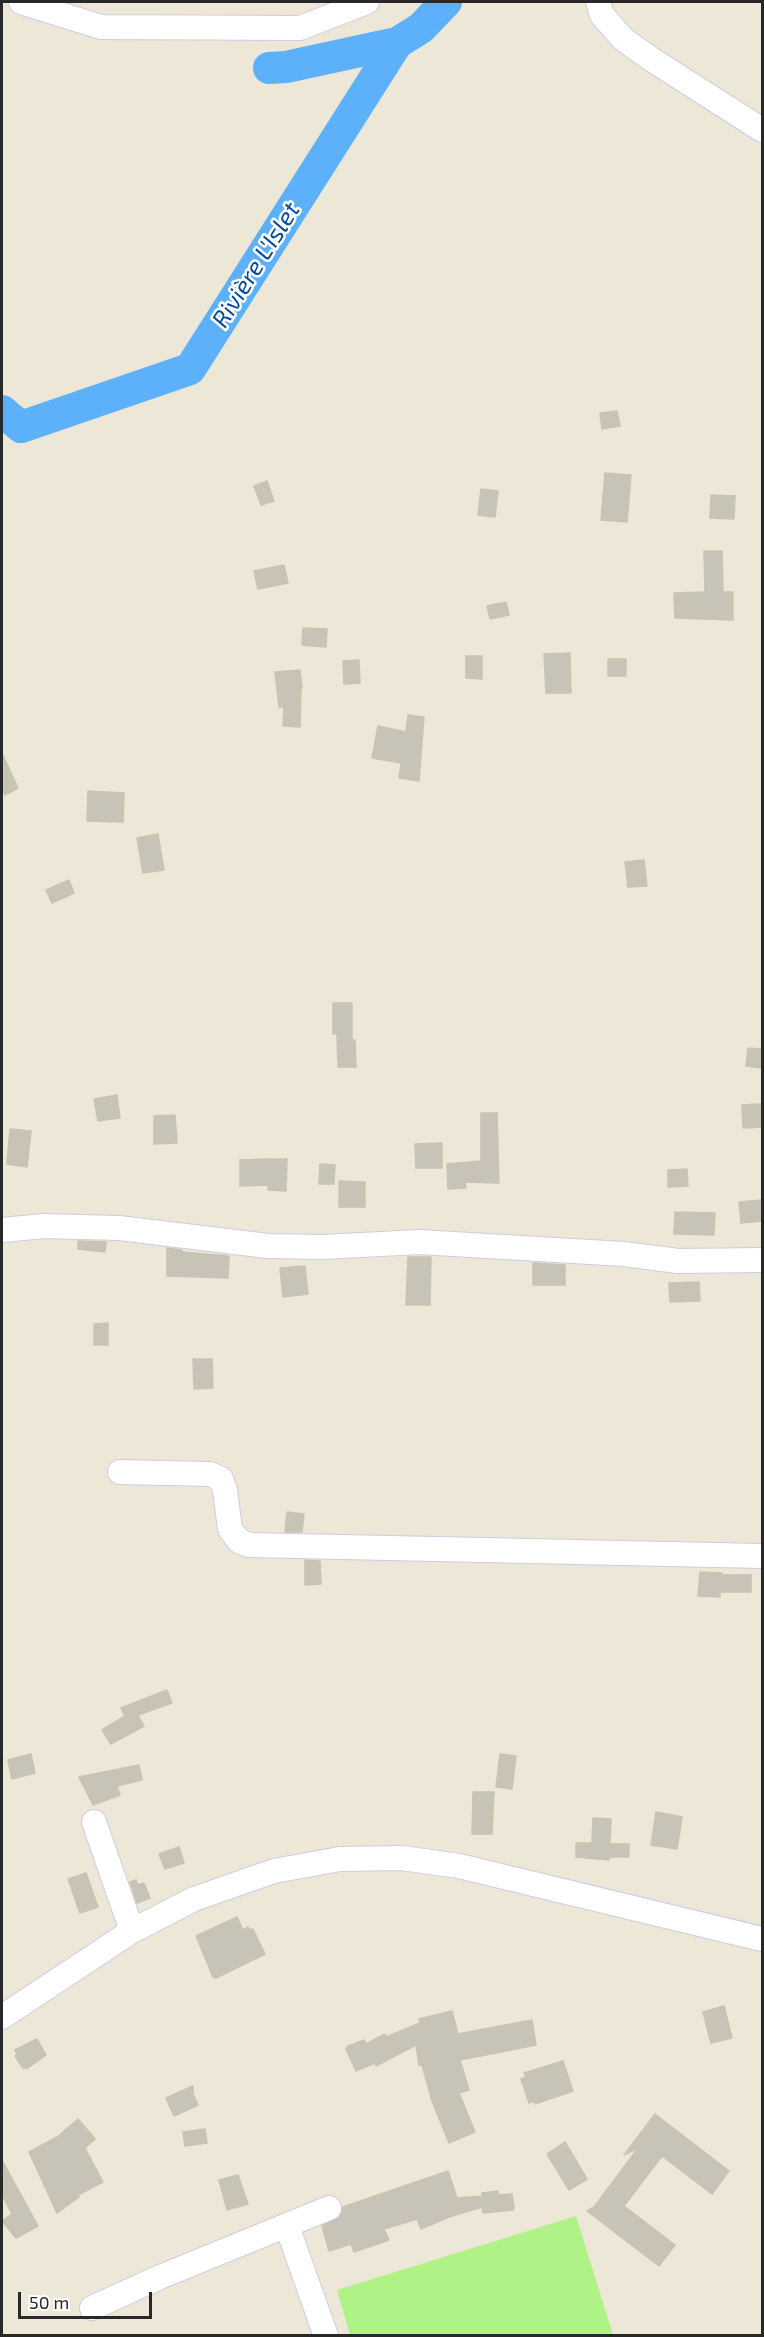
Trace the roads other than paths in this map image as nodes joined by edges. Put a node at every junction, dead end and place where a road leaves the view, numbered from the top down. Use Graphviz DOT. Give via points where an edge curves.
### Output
graph roads {
  1 [pos="21,2"];
  2 [pos="367,2"];
  3 [pos="598,2"];
  4 [pos="762,130"];
  5 [pos="2,1230"];
  6 [pos="762,1260"];
  7 [pos="120,1472"];
  8 [pos="762,1556"];
  9 [pos="94,1822"];
  10 [pos="132,1931"];
  11 [pos="762,1939"];
  12 [pos="2,2017"];
  13 [pos="328,2208"];
  14 [pos="287,2226"];
  15 [pos="92,2308"];
  16 [pos="326,2336"];
  1 -- 2 [label="street" via="101,27 300,28"];
  3 -- 4 [label="street" via="602,15 624,39"];
  5 -- 6 [label="street" via="44,1226 119,1228 268,1246 418,1242 678,1260"];
  7 -- 8 [label="street" via="210,1474 221,1479 230,1528 238,1541 249,1545"];
  9 -- 10 [label="street"];
  10 -- 11 [label="street" via="194,1899 274,1871 340,1859 402,1858 459,1866"];
  10 -- 12 [label="street"];
  13 -- 14 [label="street"];
  14 -- 15 [label="street"];
  14 -- 16 [label="street"];
}
